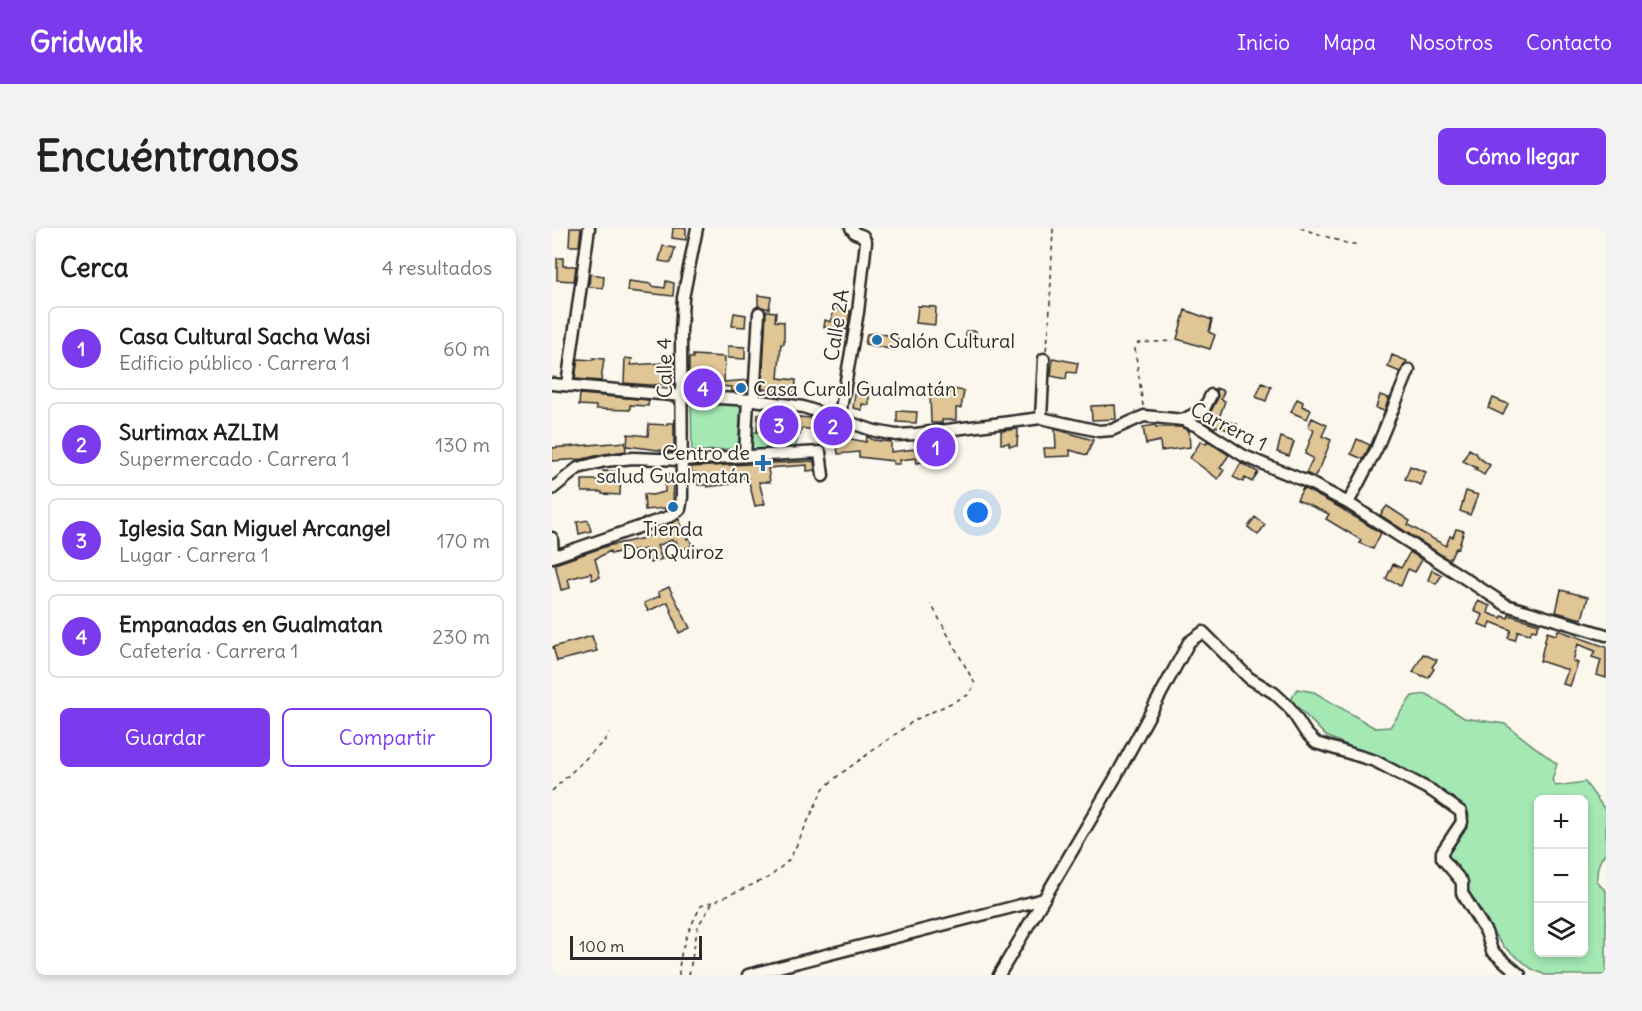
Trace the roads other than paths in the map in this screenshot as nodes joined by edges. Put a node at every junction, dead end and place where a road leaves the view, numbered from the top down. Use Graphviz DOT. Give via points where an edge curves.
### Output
graph roads {
  1 [pos="589,228"];
  2 [pos="696,228"];
  3 [pos="851,228"];
  4 [pos="759,313"];
  5 [pos="1044,359"];
  6 [pos="1409,370"];
  7 [pos="552,384"];
  8 [pos="567,385"];
  9 [pos="1210,395"];
  10 [pos="682,396"];
  11 [pos="751,400"];
  12 [pos="1041,418"];
  13 [pos="839,420"];
  14 [pos="1184,420"];
  15 [pos="745,456"];
  16 [pos="681,460"];
  17 [pos="823,476"];
  18 [pos="552,489"];
  19 [pos="1348,503"];
  20 [pos="552,538"];
  21 [pos="553,557"];
  22 [pos="1606,635"];
  23 [pos="1044,899"];
  24 [pos="748,975"];
  25 [pos="999,975"];
  26 [pos="1520,975"];
  1 -- 8 [label="street"];
  2 -- 10 [label="street, Calle 4" via="683,298"];
  3 -- 13 [label="street, Calle 2A" via="866,242"];
  4 -- 11 [label="street"];
  5 -- 12 [label="street"];
  6 -- 19 [label="street" via="1376,450"];
  7 -- 8 [label="street, Carrera 1"];
  8 -- 10 [label="street, Carrera 1"];
  9 -- 14 [label="street" via="1204,409"];
  10 -- 11 [label="street, Carrera 1"];
  10 -- 16 [label="street, Calle 4"];
  11 -- 13 [label="street, Carrera 1" via="803,407"];
  11 -- 15 [label="street"];
  12 -- 13 [label="street, Carrera 1" via="896,435"];
  12 -- 14 [label="street, Carrera 1" via="1099,431 1112,430 1144,416"];
  14 -- 19 [label="street, Carrera 1" via="1244,456"];
  15 -- 16 [label="street"];
  15 -- 17 [label="street" via="820,452"];
  16 -- 18 [label="street" via="633,458 596,463 578,468"];
  16 -- 21 [label="street, Calle 4" via="680,509 671,516"];
  19 -- 22 [label="street, Carrera 1" via="1506,605"];
  20 -- 21 [label="street"];
  23 -- 24 [label="street"];
  23 -- 25 [label="street"];
  23 -- 26 [label="street" via="1189,642 1203,632 1249,678 1289,707 1316,743 1375,761 1432,791 1461,812 1462,822 1442,858 1462,882 1462,893 1486,932 1492,951"];
}
